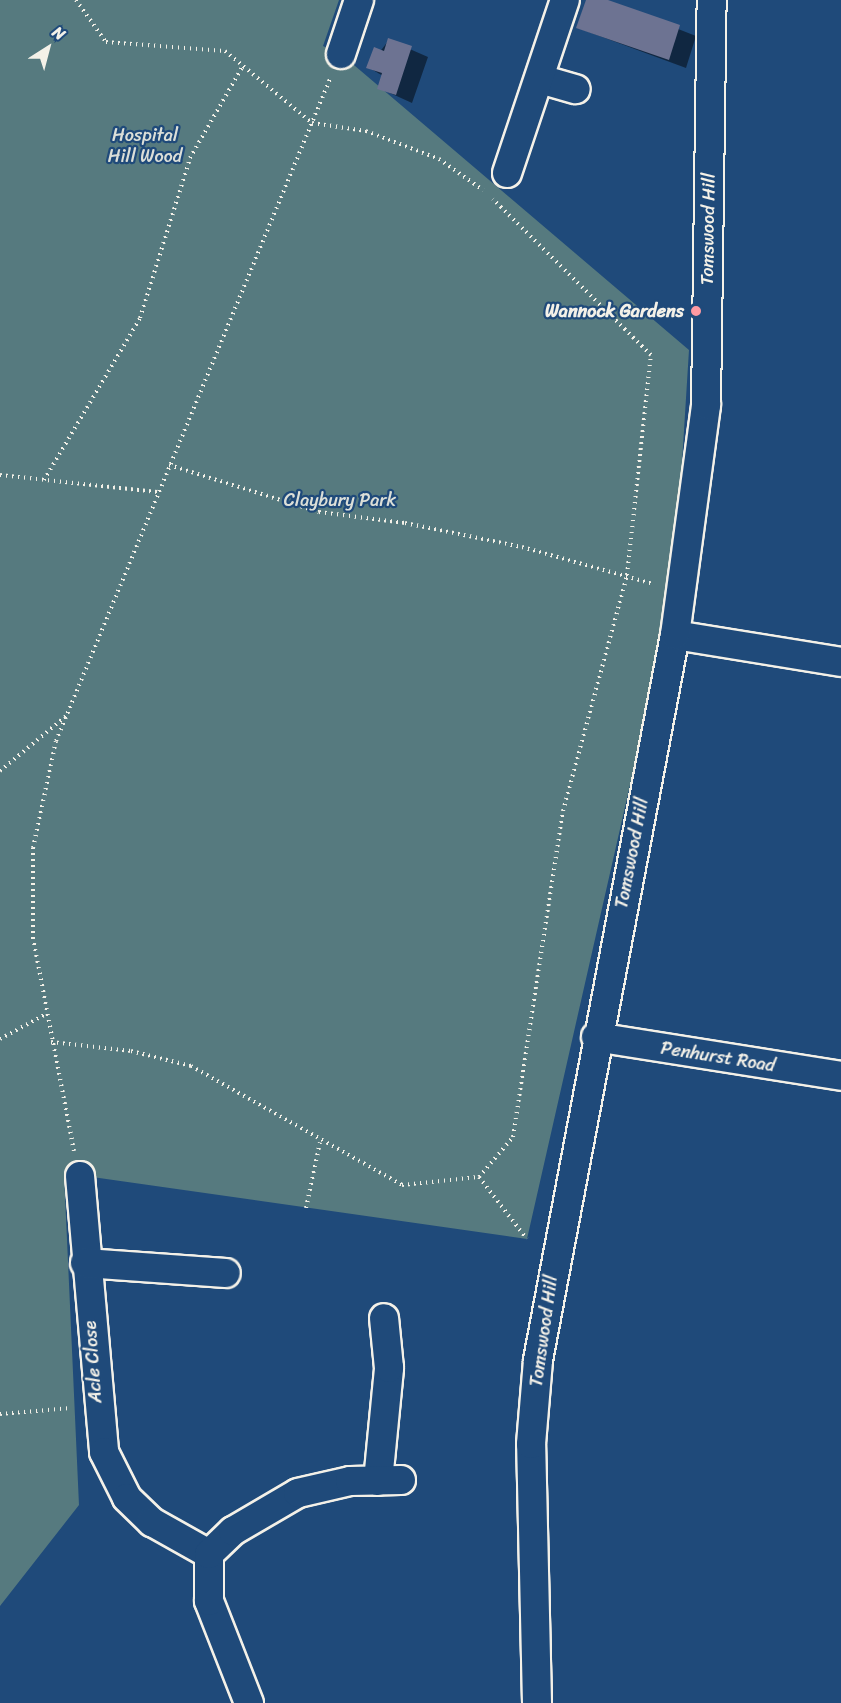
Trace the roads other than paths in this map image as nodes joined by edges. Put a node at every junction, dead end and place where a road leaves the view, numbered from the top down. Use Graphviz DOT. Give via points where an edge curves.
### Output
graph roads {
  1 [pos="359,0"];
  2 [pos="565,0"];
  3 [pos="712,0"];
  4 [pos="340,54"];
  5 [pos="540,79"];
  6 [pos="576,89"];
  7 [pos="507,173"];
  8 [pos="675,635"];
  9 [pos="841,662"];
  10 [pos="596,1037"];
  11 [pos="841,1076"];
  12 [pos="80,1176"];
  13 [pos="84,1263"];
  14 [pos="226,1273"];
  15 [pos="384,1318"];
  16 [pos="209,1554"];
  17 [pos="249,1703"];
  18 [pos="537,1703"];
  1 -- 4 [label="street"];
  2 -- 5 [label="street"];
  3 -- 8 [label="street, Tomswood Hill" via="706,405"];
  5 -- 6 [label="street"];
  5 -- 7 [label="street"];
  8 -- 9 [label="street"];
  8 -- 10 [label="street, Tomswood Hill"];
  10 -- 11 [label="street, Penhurst Road"];
  10 -- 18 [label="street, Tomswood Hill" via="538,1360 531,1444"];
  12 -- 13 [label="street, Acle Close"];
  13 -- 14 [label="street"];
  13 -- 16 [label="street, Acle Close" via="104,1452 127,1498 152,1522"];
  15 -- 16 [label="street" via="390,1368 390,1481 298,1493 233,1531"];
  16 -- 17 [label="street" via="209,1601"];
}
